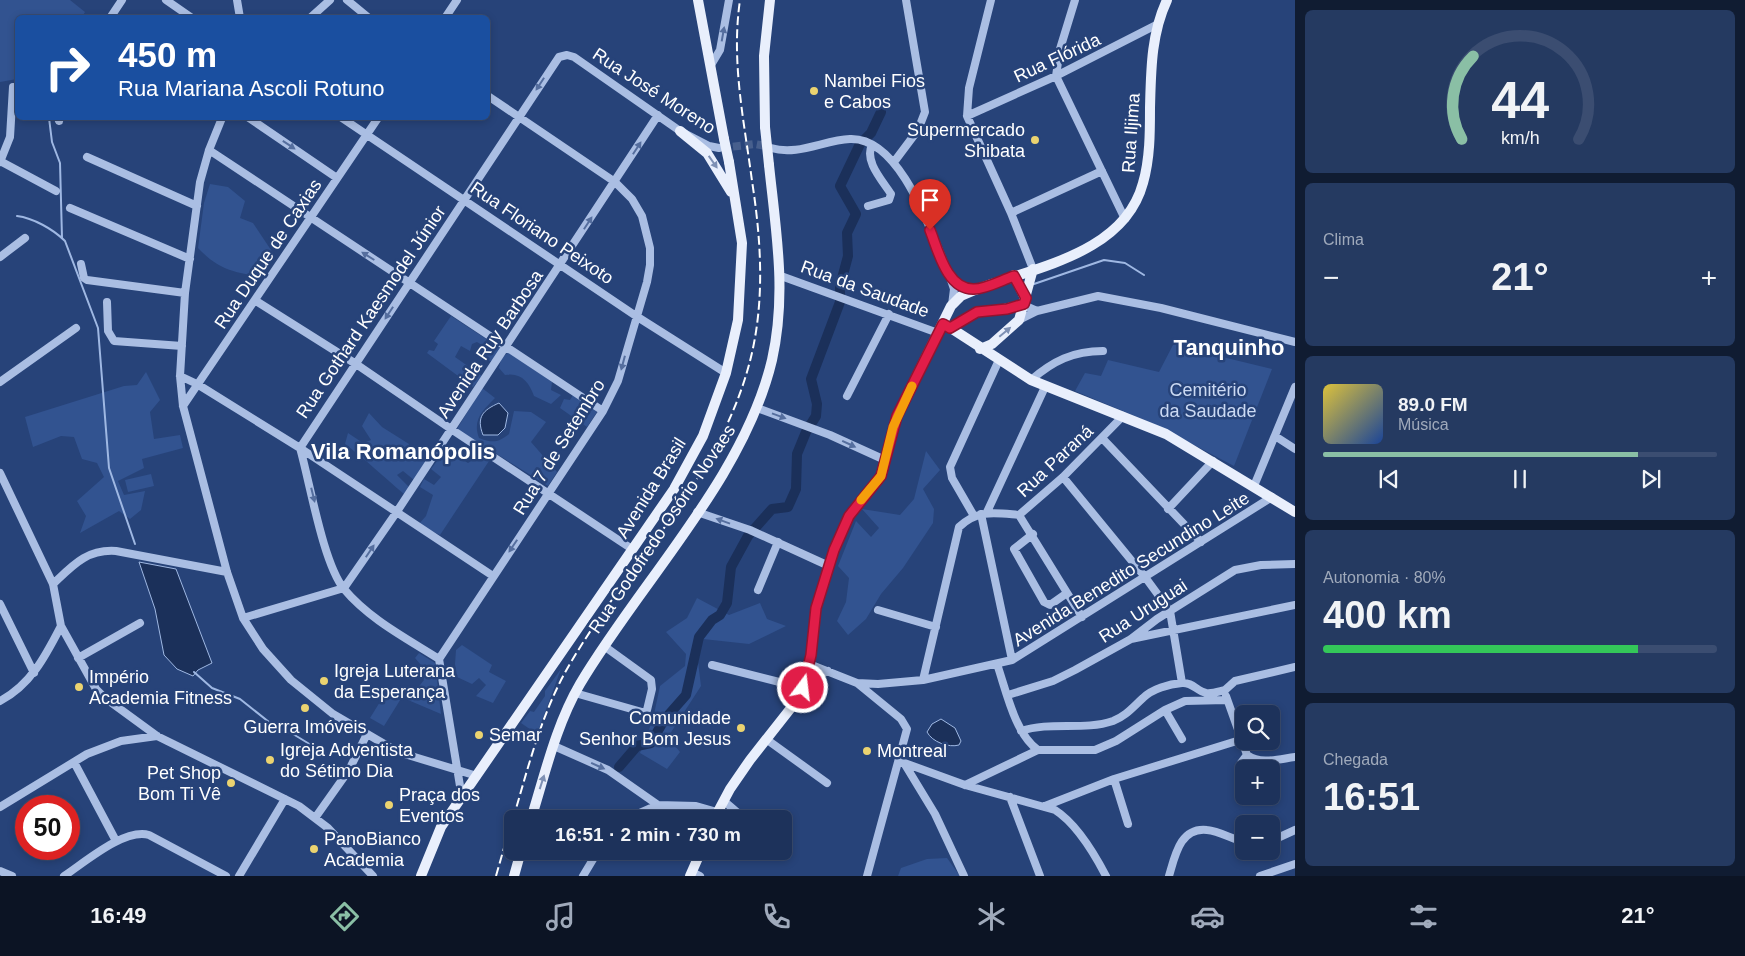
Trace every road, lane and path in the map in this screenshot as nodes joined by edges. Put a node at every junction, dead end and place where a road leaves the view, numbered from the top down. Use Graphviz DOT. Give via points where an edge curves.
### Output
graph roads {
  1 [pos="122,0"];
  2 [pos="166,0"];
  3 [pos="237,0"];
  4 [pos="330,0"];
  5 [pos="347,0"];
  6 [pos="458,0"];
  7 [pos="698,0"];
  8 [pos="729,0"];
  9 [pos="770,0"];
  10 [pos="906,0"];
  11 [pos="990,0"];
  12 [pos="1075,0"];
  13 [pos="1167,0"];
  14 [pos="112,15"];
  15 [pos="188,15"];
  16 [pos="240,15"];
  17 [pos="313,15"];
  18 [pos="365,15"];
  19 [pos="447,15"];
  20 [pos="1158,24"];
  21 [pos="574,57"];
  22 [pos="711,65"];
  23 [pos="1056,76"];
  24 [pos="13,87"];
  25 [pos="490,97"];
  26 [pos="658,115"];
  27 [pos="518,116"];
  28 [pos="967,116"];
  29 [pos="221,120"];
  30 [pos="251,120"];
  31 [pos="345,120"];
  32 [pos="376,120"];
  33 [pos="680,131"];
  34 [pos="366,134"];
  35 [pos="722,143"];
  36 [pos="870,144"];
  37 [pos="771,148"];
  38 [pos="209,150"];
  39 [pos="87,157"];
  40 [pos="0,162"];
  41 [pos="894,162"];
  42 [pos="1102,171"];
  43 [pos="337,178"];
  44 [pos="615,182"];
  45 [pos="56,191"];
  46 [pos="464,198"];
  47 [pos="736,202"];
  48 [pos="197,206"];
  49 [pos="868,206"];
  50 [pos="70,208"];
  51 [pos="1011,213"];
  52 [pos="310,219"];
  53 [pos="1125,219"];
  54 [pos="25,238"];
  55 [pos="0,257"];
  56 [pos="190,260"];
  57 [pos="81,264"];
  58 [pos="561,264"];
  59 [pos="1033,269"];
  60 [pos="781,276"];
  61 [pos="1014,276"];
  62 [pos="950,277"];
  63 [pos="409,283"];
  64 [pos="975,290"];
  65 [pos="185,293"];
  66 [pos="256,301"];
  67 [pos="1025,301"];
  68 [pos="107,302"];
  69 [pos="951,306"];
  70 [pos="1037,311"];
  71 [pos="890,314"];
  72 [pos="636,316"];
  73 [pos="1020,320"];
  74 [pos="76,328"];
  75 [pos="944,328"];
  76 [pos="1295,342"];
  77 [pos="992,344"];
  78 [pos="182,346"];
  79 [pos="505,347"];
  80 [pos="980,349"];
  81 [pos="1103,351"];
  82 [pos="994,358"];
  83 [pos="356,364"];
  84 [pos="726,372"];
  85 [pos="180,376"];
  86 [pos="1031,380"];
  87 [pos="0,382"];
  88 [pos="198,384"];
  89 [pos="1295,387"];
  90 [pos="1045,388"];
  91 [pos="847,396"];
  92 [pos="183,406"];
  93 [pos="758,408"];
  94 [pos="603,411"];
  95 [pos="1123,416"];
  96 [pos="451,429"];
  97 [pos="1275,436"];
  98 [pos="1102,438"];
  99 [pos="300,448"];
  100 [pos="1295,448"];
  101 [pos="314,457"];
  102 [pos="886,460"];
  103 [pos="1213,461"];
  104 [pos="306,470"];
  105 [pos="0,473"];
  106 [pos="1063,477"];
  107 [pos="1254,486"];
  108 [pos="548,494"];
  109 [pos="1272,498"];
  110 [pos="1168,508"];
  111 [pos="698,512"];
  112 [pos="1295,512"];
  113 [pos="396,513"];
  114 [pos="980,514"];
  115 [pos="1020,515"];
  116 [pos="1033,534"];
  117 [pos="778,542"];
  118 [pos="1201,542"];
  119 [pos="632,549"];
  120 [pos="1295,564"];
  121 [pos="828,566"];
  122 [pos="227,572"];
  123 [pos="493,576"];
  124 [pos="1146,576"];
  125 [pos="53,584"];
  126 [pos="344,588"];
  127 [pos="758,590"];
  128 [pos="1067,593"];
  129 [pos="0,604"];
  130 [pos="1295,605"];
  131 [pos="878,610"];
  132 [pos="1170,611"];
  133 [pos="1082,617"];
  134 [pos="242,618"];
  135 [pos="140,623"];
  136 [pos="61,626"];
  137 [pos="936,627"];
  138 [pos="1174,630"];
  139 [pos="1131,639"];
  140 [pos="604,646"];
  141 [pos="78,658"];
  142 [pos="439,658"];
  143 [pos="1012,660"];
  144 [pos="809,664"];
  145 [pos="997,664"];
  146 [pos="712,665"];
  147 [pos="1295,667"];
  148 [pos="828,671"];
  149 [pos="34,673"];
  150 [pos="923,680"];
  151 [pos="1182,683"];
  152 [pos="804,684"];
  153 [pos="857,684"];
  154 [pos="1225,690"];
  155 [pos="575,693"];
  156 [pos="1008,694"];
  157 [pos="1226,700"];
  158 [pos="0,701"];
  159 [pos="1165,710"];
  160 [pos="1235,726"];
  161 [pos="1021,731"];
  162 [pos="367,734"];
  163 [pos="156,736"];
  164 [pos="766,739"];
  165 [pos="1182,739"];
  166 [pos="1235,742"];
  167 [pos="554,746"];
  168 [pos="1038,750"];
  169 [pos="1245,750"];
  170 [pos="1247,755"];
  171 [pos="1295,757"];
  172 [pos="1243,760"];
  173 [pos="74,762"];
  174 [pos="902,762"];
  175 [pos="456,770"];
  176 [pos="478,776"];
  177 [pos="1114,779"];
  178 [pos="827,783"];
  179 [pos="965,785"];
  180 [pos="1010,797"];
  181 [pos="462,798"];
  182 [pos="284,799"];
  183 [pos="724,801"];
  184 [pos="658,805"];
  185 [pos="1045,806"];
  186 [pos="0,807"];
  187 [pos="534,810"];
  188 [pos="647,810"];
  189 [pos="705,810"];
  190 [pos="719,810"];
  191 [pos="734,810"];
  192 [pos="315,818"];
  193 [pos="1128,824"];
  194 [pos="1295,830"];
  195 [pos="1280,837"];
  196 [pos="1235,839"];
  197 [pos="116,842"];
  198 [pos="518,860"];
  199 [pos="593,860"];
  200 [pos="698,860"];
  201 [pos="1295,864"];
  202 [pos="0,871"];
  203 [pos="694,875"];
  204 [pos="12,876"];
  205 [pos="64,876"];
  206 [pos="226,876"];
  207 [pos="238,876"];
  208 [pos="373,876"];
  209 [pos="422,876"];
  210 [pos="514,876"];
  211 [pos="584,876"];
  212 [pos="868,876"];
  213 [pos="964,876"];
  214 [pos="1040,876"];
  215 [pos="1106,876"];
  216 [pos="1169,876"];
  217 [pos="1260,876"];
  1 -- 14 [label="street"];
  2 -- 15 [label="street"];
  3 -- 16 [label="street"];
  4 -- 17 [label="street"];
  5 -- 18 [label="street"];
  6 -- 19 [label="street"];
  7 -- 22 [label="main road, Avenida Brasil"];
  22 -- 8 [label="street, one-way" via="720,50"];
  9 -- 60 [label="main road, Rua Godofredo Osório Novaes, bridge" via="764,56 766,127"];
  10 -- 41 [label="street" via="925,112 918,130"];
  11 -- 28 [label="street" via="968,94"];
  12 -- 23 [label="street" via="1060,49"];
  13 -- 20 [label="main road, Rua Iljima"];
  20 -- 23 [label="street, Rua Flórida"];
  20 -- 53 [label="main road, Rua Iljima" via="1151,67 1146,169 1140,194"];
  21 -- 26 [label="street, Rua José Moreno"];
  21 -- 27 [label="street, Rua Gothard Kaesmodel Júnior, one-way" via="563,55 555,60"];
  22 -- 35 [label="main road, Avenida Brasil"];
  23 -- 28 [label="street, Rua Flórida"];
  23 -- 42 [label="street"];
  24 -- 40 [label="street" via="10,138"];
  25 -- 27 [label="street, Rua 7 de Setembro"];
  26 -- 33 [label="street, Rua José Moreno"];
  44 -- 26 [label="street, Avenida Ruy Barbosa, one-way"];
  27 -- 44 [label="street, Rua 7 de Setembro"];
  27 -- 46 [label="street, Rua Gothard Kaesmodel Júnior"];
  28 -- 51 [label="street"];
  29 -- 38 [label="street"];
  30 -- 43 [label="street, one-way"];
  31 -- 34 [label="street, Rua Floriano Peixoto"];
  32 -- 34 [label="street, Rua Duque de Caxias"];
  33 -- 35 [label="street, Rua José Moreno" via="709,146"];
  33 -- 47 [label="main road, one-way" via="707,153"];
  34 -- 43 [label="street, Rua Duque de Caxias"];
  34 -- 46 [label="street, Rua Floriano Peixoto"];
  35 -- 47 [label="main road, Avenida Brasil, bridge"];
  36 -- 37 [label="street" via="849,139 787,150"];
  36 -- 41 [label="street"];
  36 -- 49 [label="street" via="870,158 890,194 889,200"];
  38 -- 48 [label="street"];
  38 -- 52 [label="street"];
  39 -- 48 [label="street"];
  40 -- 45 [label="street"];
  41 -- 62 [label="street" via="911,189"];
  42 -- 51 [label="street"];
  42 -- 53 [label="street"];
  43 -- 52 [label="street, Rua Duque de Caxias"];
  58 -- 44 [label="street, Avenida Ruy Barbosa, one-way"];
  44 -- 72 [label="street, Rua 7 de Setembro" via="632,199 642,216 649,241 650,265"];
  46 -- 58 [label="street, Rua Floriano Peixoto"];
  46 -- 63 [label="street, Rua Gothard Kaesmodel Júnior"];
  47 -- 84 [label="main road, Avenida Brasil" via="742,244 741,284 738,320"];
  48 -- 56 [label="street"];
  50 -- 56 [label="street"];
  51 -- 59 [label="street"];
  63 -- 52 [label="street, one-way"];
  52 -- 66 [label="street, Rua Duque de Caxias"];
  53 -- 59 [label="main road, Rua Iljima" via="1109,235 1087,249"];
  54 -- 55 [label="street"];
  56 -- 65 [label="street"];
  57 -- 65 [label="street" via="87,280"];
  58 -- 72 [label="street, Rua Floriano Peixoto"];
  58 -- 79 [label="street, Avenida Ruy Barbosa"];
  59 -- 61 [label="main road, Rua Iljima"];
  59 -- 67 [label="main road"];
  60 -- 71 [label="street, Rua da Saudade"];
  60 -- 93 [label="main road, Rua Godofredo Osório Novaes" via="776,340"];
  61 -- 64 [label="main road, Rua Iljima"];
  61 -- 67 [label="main road"];
  62 -- 64 [label="street" via="963,287"];
  62 -- 69 [label="street" via="954,294"];
  63 -- 79 [label="street"];
  63 -- 83 [label="street, Rua Gothard Kaesmodel Júnior, one-way"];
  64 -- 69 [label="main road, Rua Iljima" via="960,296"];
  65 -- 78 [label="street"];
  66 -- 83 [label="street"];
  66 -- 88 [label="street, Rua Duque de Caxias"];
  67 -- 70 [label="street"];
  67 -- 73 [label="main road"];
  67 -- 75 [label="street" via="1007,309 977,312"];
  68 -- 78 [label="street" via="108,331 114,341"];
  69 -- 75 [label="main road"];
  70 -- 73 [label="street"];
  70 -- 76 [label="street" via="1091,298 1109,298"];
  71 -- 75 [label="street, Rua da Saudade"];
  71 -- 91 [label="street"];
  72 -- 84 [label="street, Rua Floriano Peixoto"];
  72 -- 94 [label="street, Rua 7 de Setembro, one-way" via="618,381"];
  77 -- 73 [label="main road, one-way"];
  74 -- 87 [label="street"];
  75 -- 80 [label="main road, Rua da Saudade"];
  75 -- 102 [label="main road" via="897,416"];
  77 -- 80 [label="main road"];
  77 -- 82 [label="main road"];
  78 -- 85 [label="street"];
  79 -- 94 [label="street"];
  79 -- 96 [label="street, Avenida Ruy Barbosa"];
  80 -- 82 [label="main road, Rua da Saudade"];
  81 -- 86 [label="street" via="1072,354 1056,361"];
  82 -- 86 [label="main road, Rua da Saudade"];
  82 -- 114 [label="street" via="950,467 952,478"];
  83 -- 96 [label="street"];
  83 -- 99 [label="street, Rua Gothard Kaesmodel Júnior"];
  84 -- 119 [label="main road, Avenida Brasil" via="703,436 674,489"];
  85 -- 88 [label="street"];
  85 -- 92 [label="street"];
  86 -- 90 [label="main road, Rua da Saudade"];
  88 -- 92 [label="street, Rua Duque de Caxias"];
  88 -- 99 [label="street"];
  89 -- 97 [label="street"];
  90 -- 95 [label="main road, Rua da Saudade"];
  90 -- 114 [label="street"];
  92 -- 122 [label="street"];
  93 -- 102 [label="street, one-way"];
  93 -- 111 [label="main road, Rua Godofredo Osório Novaes" via="743,440"];
  94 -- 108 [label="street, Rua 7 de Setembro"];
  95 -- 98 [label="street, Rua Paraná"];
  95 -- 103 [label="main road, Rua da Saudade" via="1166,434"];
  96 -- 108 [label="street"];
  96 -- 113 [label="street, Avenida Ruy Barbosa"];
  97 -- 100 [label="street"];
  97 -- 107 [label="street"];
  98 -- 106 [label="street, Rua Paraná"];
  98 -- 110 [label="street"];
  99 -- 101 [label="street"];
  99 -- 104 [label="street"];
  101 -- 104 [label="street"];
  101 -- 113 [label="street"];
  102 -- 121 [label="main road" via="880,480 849,516"];
  103 -- 107 [label="main road, Rua da Saudade"];
  103 -- 110 [label="street"];
  104 -- 126 [label="street, one-way" via="327,550"];
  105 -- 125 [label="street"];
  106 -- 115 [label="street, Rua Paraná"];
  106 -- 124 [label="street"];
  107 -- 109 [label="main road, Rua da Saudade"];
  108 -- 119 [label="street"];
  108 -- 123 [label="street, Rua 7 de Setembro, one-way"];
  109 -- 112 [label="main road, Rua da Saudade"];
  109 -- 118 [label="street, Avenida Benedito Secundino Leite"];
  110 -- 118 [label="street"];
  117 -- 111 [label="street, one-way"];
  111 -- 140 [label="main road, Rua Godofredo Osório Novaes"];
  113 -- 123 [label="street"];
  126 -- 113 [label="street, Avenida Ruy Barbosa, one-way"];
  114 -- 115 [label="street, Rua Paraná"];
  114 -- 137 [label="street" via="959,527"];
  114 -- 143 [label="street"];
  115 -- 116 [label="street"];
  116 -- 128 [label="street"];
  116 -- 128 [label="street" via="1014,549 1044,602 1050,605"];
  117 -- 121 [label="street"];
  117 -- 127 [label="street"];
  118 -- 124 [label="street, Avenida Benedito Secundino Leite"];
  119 -- 176 [label="main road, Avenida Brasil"];
  120 -- 132 [label="street, Rua Uruguai" via="1235,570"];
  121 -- 144 [label="main road" via="816,608"];
  122 -- 125 [label="street" via="116,551 99,551 77,560"];
  122 -- 134 [label="street"];
  123 -- 142 [label="street, Rua 7 de Setembro"];
  124 -- 132 [label="street"];
  124 -- 133 [label="street, Avenida Benedito Secundino Leite"];
  125 -- 136 [label="street"];
  126 -- 134 [label="street"];
  126 -- 142 [label="street" via="378,620"];
  128 -- 133 [label="street"];
  129 -- 149 [label="street"];
  130 -- 138 [label="street"];
  131 -- 137 [label="street"];
  132 -- 138 [label="street"];
  132 -- 139 [label="street, Rua Uruguai"];
  133 -- 143 [label="street, Avenida Benedito Secundino Leite"];
  134 -- 162 [label="street" via="263,649 291,680 333,714"];
  135 -- 141 [label="street"];
  136 -- 141 [label="street"];
  136 -- 149 [label="street"];
  137 -- 150 [label="street"];
  138 -- 139 [label="street"];
  138 -- 151 [label="street"];
  139 -- 156 [label="street, Rua Uruguai" via="1053,681"];
  140 -- 155 [label="main road, Rua Godofredo Osório Novaes"];
  140 -- 155 [label="street" via="651,680 648,708 644,712"];
  141 -- 163 [label="street" via="105,698"];
  142 -- 175 [label="street"];
  143 -- 145 [label="street, Avenida Benedito Secundino Leite"];
  144 -- 148 [label="street, Avenida Benedito Secundino Leite"];
  144 -- 152 [label="main road"];
  145 -- 150 [label="street, Avenida Benedito Secundino Leite"];
  145 -- 156 [label="street"];
  146 -- 152 [label="street"];
  147 -- 154 [label="street" via="1235,681"];
  148 -- 152 [label="street"];
  148 -- 153 [label="street, Avenida Benedito Secundino Leite"];
  149 -- 158 [label="street"];
  150 -- 153 [label="street, Avenida Benedito Secundino Leite"];
  151 -- 154 [label="street" via="1207,693"];
  151 -- 161 [label="street" via="1153,691 1112,721 1090,725 1048,725"];
  152 -- 164 [label="main road" via="798,698"];
  153 -- 174 [label="street" via="906,724"];
  154 -- 157 [label="street"];
  155 -- 167 [label="main road, Rua Godofredo Osório Novaes"];
  156 -- 161 [label="street"];
  157 -- 159 [label="street" via="1195,699"];
  157 -- 160 [label="street"];
  159 -- 165 [label="street"];
  159 -- 168 [label="street" via="1116,741 1094,750"];
  161 -- 168 [label="street" via="1029,744"];
  162 -- 175 [label="street" via="413,758"];
  162 -- 192 [label="street" via="349,770"];
  163 -- 173 [label="street" via="102,748"];
  163 -- 182 [label="street"];
  164 -- 178 [label="street"];
  164 -- 183 [label="main road"];
  166 -- 177 [label="street"];
  167 -- 184 [label="street, one-way" via="608,770"];
  187 -- 167 [label="main road, Rua Godofredo Osório Novaes, one-way"];
  168 -- 179 [label="street"];
  169 -- 170 [label="street"];
  170 -- 171 [label="street" via="1262,761"];
  170 -- 172 [label="street"];
  173 -- 186 [label="street"];
  173 -- 197 [label="street"];
  174 -- 179 [label="street"];
  174 -- 212 [label="street"];
  174 -- 213 [label="street" via="934,814"];
  175 -- 176 [label="street"];
  175 -- 181 [label="street"];
  176 -- 181 [label="main road, Avenida Brasil"];
  177 -- 185 [label="street"];
  177 -- 193 [label="street"];
  179 -- 180 [label="street"];
  180 -- 185 [label="street"];
  180 -- 214 [label="street"];
  181 -- 209 [label="main road, Avenida Brasil" via="447,820"];
  182 -- 192 [label="street"];
  182 -- 207 [label="street"];
  183 -- 190 [label="main road"];
  183 -- 191 [label="street"];
  184 -- 188 [label="street"];
  184 -- 189 [label="street" via="696,806"];
  185 -- 215 [label="street" via="1064,816"];
  192 -- 208 [label="street"];
  194 -- 195 [label="street"];
  196 -- 216 [label="street" via="1207,830 1189,834 1178,846"];
  197 -- 205 [label="street"];
  197 -- 206 [label="street" via="132,834 149,835"];
  198 -- 210 [label="main road"];
  199 -- 211 [label="street"];
  200 -- 203 [label="main road"];
  201 -- 217 [label="street"];
  202 -- 204 [label="street"];
}
